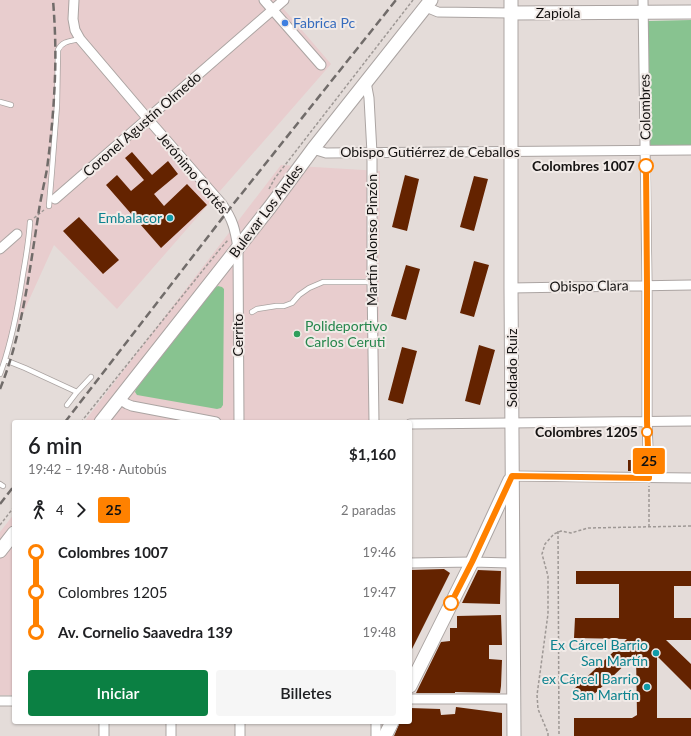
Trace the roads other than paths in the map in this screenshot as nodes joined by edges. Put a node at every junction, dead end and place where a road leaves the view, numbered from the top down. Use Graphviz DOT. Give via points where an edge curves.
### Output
graph roads {
  1 [pos="74,0"];
  2 [pos="264,0"];
  3 [pos="284,0"];
  4 [pos="429,3"];
  5 [pos="511,6"];
  6 [pos="643,6"];
  7 [pos="273,10"];
  8 [pos="691,12"];
  9 [pos="80,39"];
  10 [pos="321,65"];
  11 [pos="366,82"];
  12 [pos="0,102"];
  13 [pos="11,105"];
  14 [pos="148,119"];
  15 [pos="313,150"];
  16 [pos="691,150"];
  17 [pos="646,151"];
  18 [pos="511,152"];
  19 [pos="372,153"];
  20 [pos="52,202"];
  21 [pos="30,222"];
  22 [pos="17,234"];
  23 [pos="238,248"];
  24 [pos="0,249"];
  25 [pos="372,282"];
  26 [pos="647,285"];
  27 [pos="691,285"];
  28 [pos="511,288"];
  29 [pos="252,312"];
  30 [pos="5,360"];
  31 [pos="0,374"];
  32 [pos="91,377"];
  33 [pos="77,392"];
  34 [pos="119,399"];
  35 [pos="67,405"];
  36 [pos="103,420"];
  37 [pos="206,420"];
  38 [pos="239,420"];
  39 [pos="374,420"];
  40 [pos="647,421"];
  41 [pos="691,421"];
  42 [pos="512,422"];
  43 [pos="412,424"];
  44 [pos="512,476"];
  45 [pos="649,478"];
  46 [pos="691,478"];
  47 [pos="12,536"];
  48 [pos="0,551"];
  49 [pos="472,562"];
  50 [pos="412,563"];
  51 [pos="513,563"];
  52 [pos="412,682"];
  53 [pos="412,699"];
  54 [pos="514,699"];
  55 [pos="0,701"];
  56 [pos="12,701"];
  57 [pos="104,724"];
  58 [pos="171,724"];
  59 [pos="240,724"];
  60 [pos="376,724"];
  61 [pos="391,724"];
  62 [pos="104,736"];
  63 [pos="171,736"];
  64 [pos="240,736"];
  65 [pos="376,736"];
  66 [pos="385,736"];
  67 [pos="514,736"];
  1 -- 9 [label="street, Jerónimo Cortés" via="73,19"];
  2 -- 7 [label="street"];
  3 -- 7 [label="street, Coronel Agustín Olmedo"];
  4 -- 5 [label="street, Zapiola" via="438,12"];
  4 -- 11 [label="main road, Bulevar Los Andes"];
  5 -- 6 [label="main road, Zapiola"];
  5 -- 18 [label="main road, Soldado Ruiz"];
  6 -- 8 [label="main road, Zapiola"];
  6 -- 17 [label="street, Colombres"];
  7 -- 10 [label="street"];
  7 -- 14 [label="street, Coronel Agustín Olmedo"];
  9 -- 14 [label="street, Jerónimo Cortés"];
  9 -- 20 [label="lane" via="63,43 58,50"];
  11 -- 15 [label="main road, Bulevar Los Andes"];
  11 -- 19 [label="street, Martín Alonso Pinzón"];
  12 -- 13 [label="lane"];
  14 -- 20 [label="street, Coronel Agustín Olmedo"];
  14 -- 23 [label="street, Jerónimo Cortés" via="222,204 231,219"];
  15 -- 19 [label="street, Obispo Gutiérrez de Ceballos" via="326,153"];
  15 -- 23 [label="main road, Bulevar Los Andes"];
  16 -- 17 [label="street, Obispo Gutiérrez de Ceballos"];
  17 -- 18 [label="street, Obispo Gutiérrez de Ceballos"];
  17 -- 26 [label="street, Colombres"];
  18 -- 19 [label="street, Obispo Gutiérrez de Ceballos"];
  18 -- 28 [label="main road, Soldado Ruiz"];
  19 -- 25 [label="street, Martín Alonso Pinzón"];
  21 -- 30 [label="lane" via="19,302"];
  22 -- 24 [label="street"];
  23 -- 34 [label="main road, Bulevar Los Andes"];
  23 -- 38 [label="street, Cerrito"];
  25 -- 29 [label="lane" via="323,282 309,288 292,303"];
  25 -- 39 [label="street, Martín Alonso Pinzón"];
  26 -- 27 [label="street, Obispo Clara"];
  26 -- 28 [label="street, Obispo Clara"];
  26 -- 40 [label="street, Colombres"];
  28 -- 42 [label="main road, Soldado Ruiz"];
  30 -- 31 [label="lane"];
  30 -- 33 [label="lane"];
  32 -- 33 [label="lane"];
  33 -- 35 [label="lane"];
  34 -- 36 [label="main road, Bulevar Los Andes"];
  34 -- 37 [label="street" via="132,406"];
  40 -- 41 [label="street"];
  40 -- 42 [label="street"];
  40 -- 45 [label="street, Colombres"];
  42 -- 43 [label="street"];
  42 -- 44 [label="main road, Soldado Ruiz"];
  44 -- 45 [label="street"];
  44 -- 49 [label="main road"];
  44 -- 51 [label="main road, Soldado Ruiz"];
  45 -- 46 [label="street"];
  47 -- 48 [label="main road"];
  49 -- 50 [label="street"];
  49 -- 51 [label="street"];
  49 -- 52 [label="main road"];
  51 -- 54 [label="main road, Soldado Ruiz"];
  53 -- 54 [label="street"];
  54 -- 67 [label="main road, Soldado Ruiz"];
  55 -- 56 [label="street"];
  57 -- 62 [label="street"];
  58 -- 63 [label="street"];
  59 -- 64 [label="street"];
  60 -- 65 [label="street"];
  61 -- 66 [label="main road"];
}
